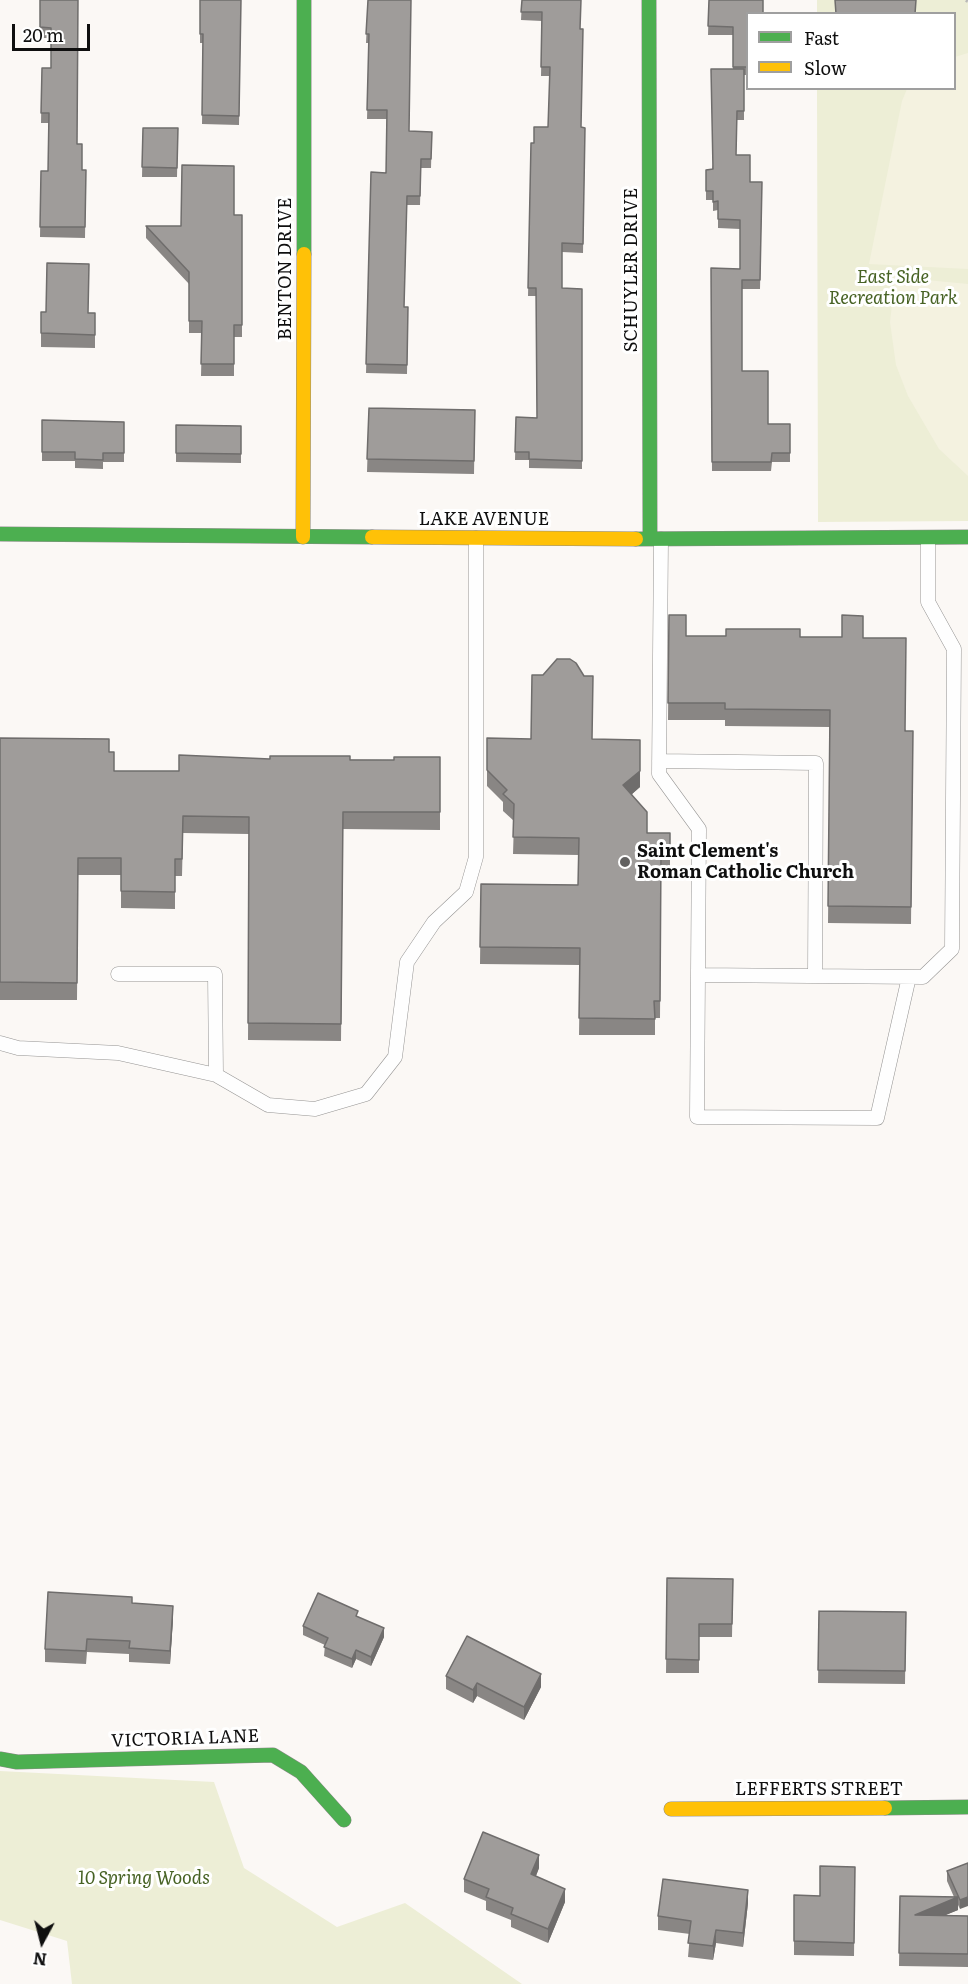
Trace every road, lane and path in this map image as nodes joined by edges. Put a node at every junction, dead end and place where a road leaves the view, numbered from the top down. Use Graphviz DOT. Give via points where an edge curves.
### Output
graph roads {
  1 [pos="304,0"];
  2 [pos="650,0"];
  3 [pos="0,534"];
  4 [pos="303,537"];
  5 [pos="968,537"];
  6 [pos="476,538"];
  7 [pos="928,538"];
  8 [pos="655,539"];
  9 [pos="659,761"];
  10 [pos="118,974"];
  11 [pos="698,975"];
  12 [pos="815,976"];
  13 [pos="916,977"];
  14 [pos="0,1043"];
  15 [pos="216,1075"];
  16 [pos="0,1759"];
  17 [pos="968,1807"];
  18 [pos="671,1809"];
  19 [pos="344,1820"];
  1 -- 4 [label="street, BENTON DRIVE"];
  2 -- 8 [label="street, SCHUYLER DRIVE"];
  3 -- 4 [label="street, LAKE AVENUE"];
  4 -- 6 [label="street, LAKE AVENUE"];
  5 -- 7 [label="street, LAKE AVENUE"];
  6 -- 8 [label="street, LAKE AVENUE"];
  6 -- 15 [label="lane" via="476,857 466,892 434,922 407,962 395,1058 366,1094 315,1109 268,1105"];
  7 -- 8 [label="street, LAKE AVENUE"];
  7 -- 13 [label="lane" via="927,602 954,649 952,949"];
  8 -- 9 [label="lane"];
  9 -- 11 [label="lane" via="659,774 699,829"];
  9 -- 12 [label="lane" via="816,763"];
  10 -- 15 [label="lane" via="215,974"];
  11 -- 12 [label="lane"];
  11 -- 13 [label="lane" via="697,1117 877,1119"];
  12 -- 13 [label="lane"];
  14 -- 15 [label="lane" via="18,1048 118,1053"];
  16 -- 19 [label="street, VICTORIA LANE" via="17,1762 273,1755 301,1772"];
  17 -- 18 [label="street, LEFFERTS STREET"];
}
